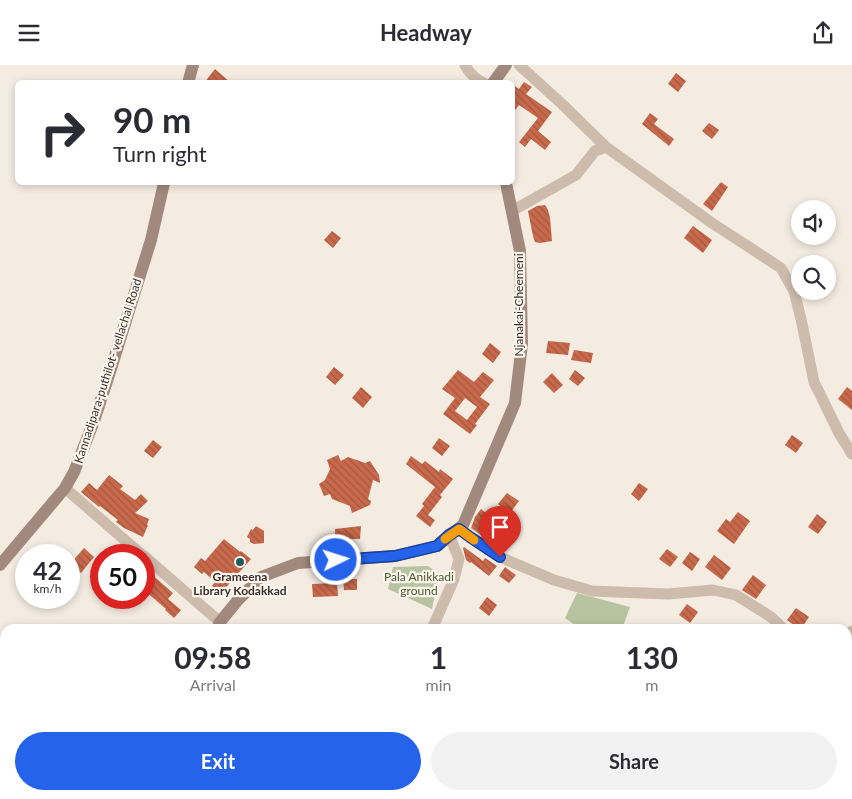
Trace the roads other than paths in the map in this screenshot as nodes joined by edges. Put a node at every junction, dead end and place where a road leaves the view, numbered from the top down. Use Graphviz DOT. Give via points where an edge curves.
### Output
graph roads {
  1 [pos="193,65"];
  2 [pos="465,65"];
  3 [pos="506,65"];
  4 [pos="519,65"];
  5 [pos="189,80"];
  6 [pos="477,80"];
  7 [pos="495,80"];
  8 [pos="606,147"];
  9 [pos="164,185"];
  10 [pos="506,185"];
  11 [pos="512,211"];
  12 [pos="852,454"];
  13 [pos="65,488"];
  14 [pos="454,532"];
  15 [pos="129,544"];
  16 [pos="0,565"];
  17 [pos="155,567"];
  18 [pos="217,624"];
  19 [pos="219,624"];
  20 [pos="434,624"];
  21 [pos="779,624"];
  1 -- 5 [label="main road"];
  2 -- 6 [label="street"];
  3 -- 7 [label="main road"];
  4 -- 8 [label="street"];
  8 -- 11 [label="street" via="595,151 576,175"];
  8 -- 12 [label="street" via="781,268 794,291 814,382"];
  9 -- 13 [label="main road, Kannadipara-puthilot- vellachal Road" via="151,240 110,372 94,421"];
  10 -- 11 [label="main road, Njanakai-Cheemeni"];
  11 -- 14 [label="main road, Njanakai-Cheemeni" via="520,251 522,343 515,403 463,525"];
  13 -- 15 [label="street"];
  13 -- 16 [label="main road, Kannadipara-puthilot- vellachal Road"];
  14 -- 19 [label="main road, Njanakai-Cheemeni" via="437,546 395,556 298,563 261,577"];
  14 -- 20 [label="street" via="459,559"];
  14 -- 21 [label="street" via="470,537 500,557 554,580 592,591 668,594 713,590 736,595"];
  17 -- 18 [label="street"];
}
